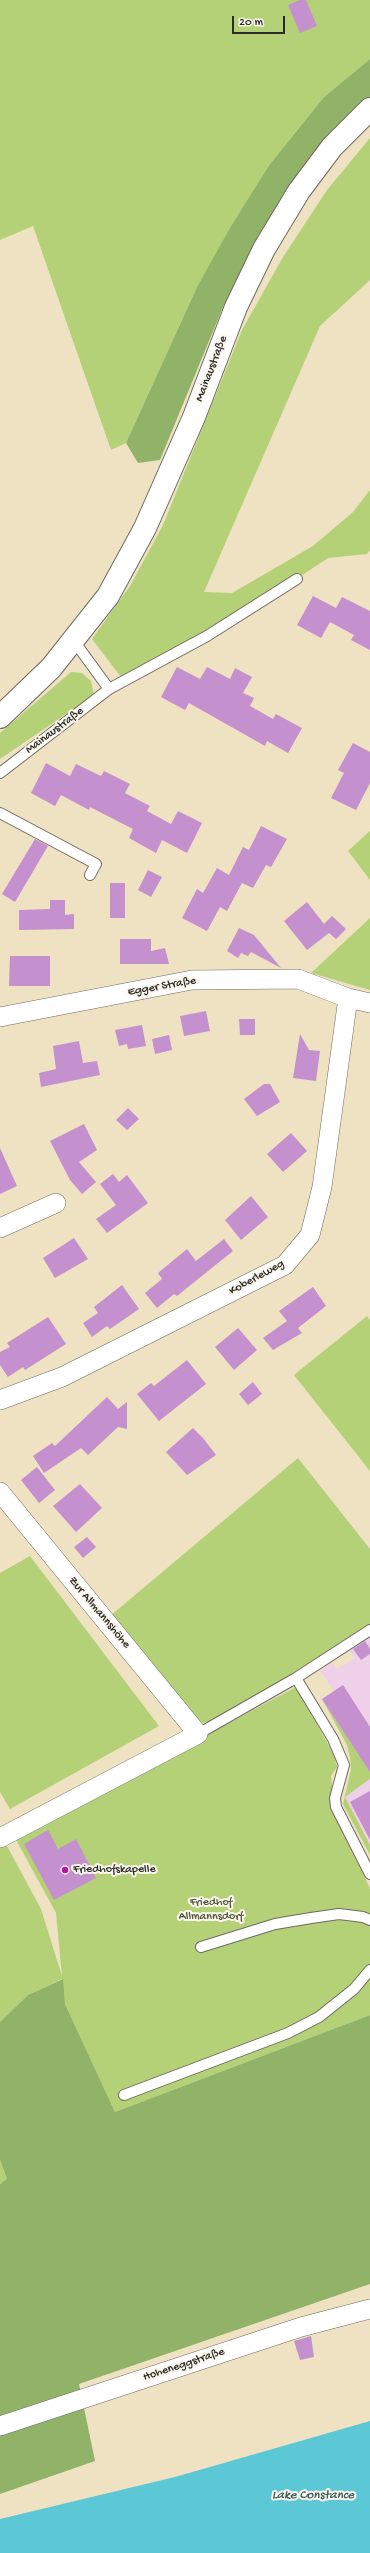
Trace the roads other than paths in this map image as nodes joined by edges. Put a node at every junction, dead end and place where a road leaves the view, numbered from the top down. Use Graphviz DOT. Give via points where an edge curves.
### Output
graph roads {
  1 [pos="370,109"];
  2 [pos="297,579"];
  3 [pos="74,641"];
  4 [pos="109,689"];
  5 [pos="0,717"];
  6 [pos="0,773"];
  7 [pos="0,813"];
  8 [pos="90,875"];
  9 [pos="348,998"];
  10 [pos="370,1003"];
  11 [pos="0,1017"];
  12 [pos="56,1204"];
  13 [pos="0,1228"];
  14 [pos="0,1400"];
  15 [pos="0,1492"];
  16 [pos="370,1630"];
  17 [pos="296,1678"];
  18 [pos="198,1734"];
  19 [pos="0,1838"];
  20 [pos="369,1869"];
  21 [pos="370,1920"];
  22 [pos="201,1947"];
  23 [pos="370,1970"];
  24 [pos="124,2095"];
  25 [pos="370,2309"];
  26 [pos="0,2426"];
  1 -- 3 [label="main road, Mainaustraße" via="332,148 309,178 264,249 236,307 194,417 146,528 108,596"];
  2 -- 4 [label="lane, Mainaustraße" via="207,636"];
  3 -- 4 [label="lane"];
  3 -- 5 [label="main road, Mainaustraße" via="51,668"];
  4 -- 6 [label="lane, Mainaustraße"];
  7 -- 8 [label="lane" via="96,864"];
  9 -- 10 [label="street, Egger Straße"];
  9 -- 11 [label="street, Egger Straße" via="298,979 192,980"];
  9 -- 14 [label="street, Koberleweg" via="322,1187 310,1235 285,1265 62,1377"];
  12 -- 13 [label="street"];
  15 -- 18 [label="street, Zur Allmannshöhe"];
  16 -- 17 [label="lane"];
  17 -- 18 [label="lane"];
  17 -- 20 [label="lane" via="333,1739 344,1765 335,1798 336,1807"];
  18 -- 19 [label="street" via="162,1749"];
  21 -- 22 [label="lane" via="339,1914 304,1919 275,1924"];
  23 -- 24 [label="lane" via="354,1990 325,2012 288,2033"];
  25 -- 26 [label="street, Hoheneggstraße" via="301,2327"];
}
